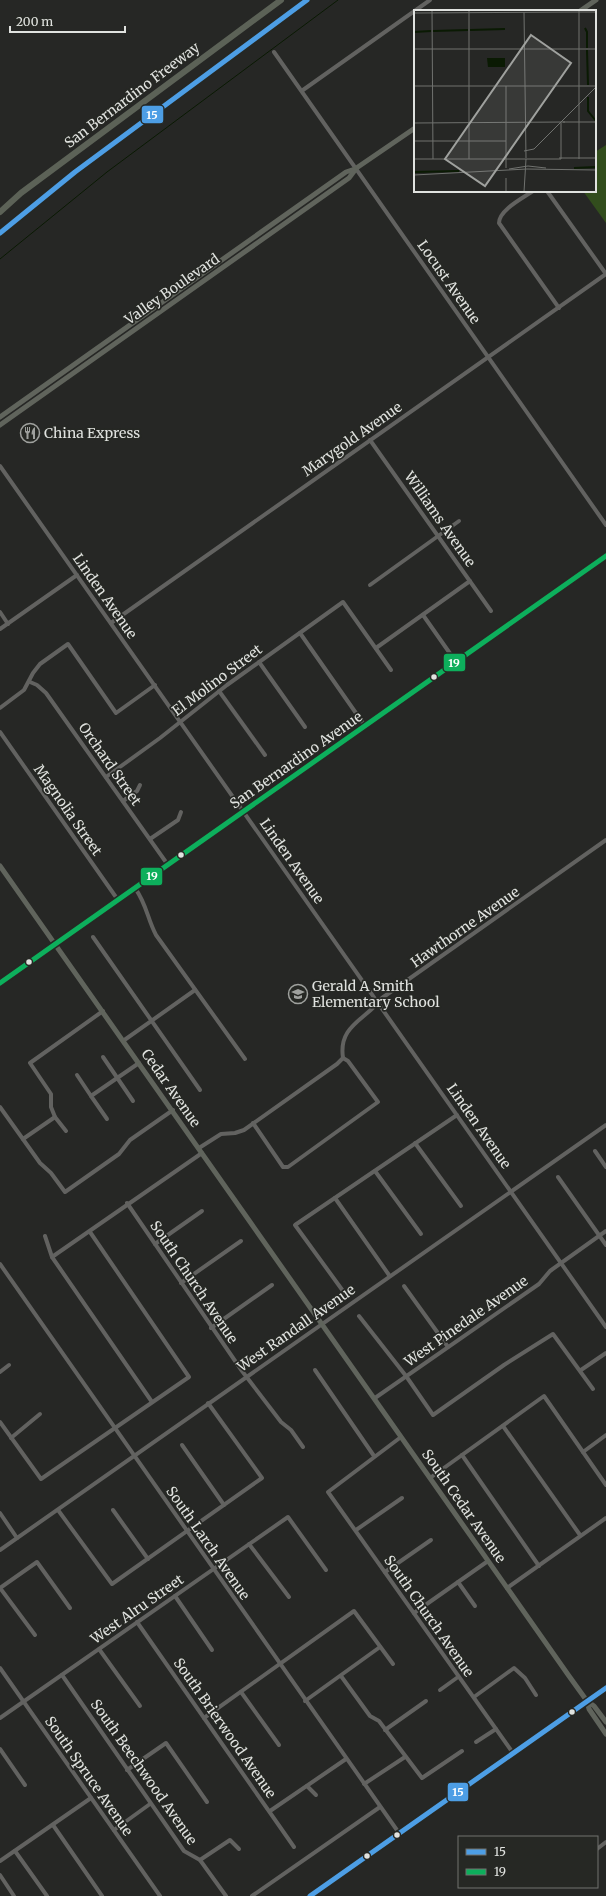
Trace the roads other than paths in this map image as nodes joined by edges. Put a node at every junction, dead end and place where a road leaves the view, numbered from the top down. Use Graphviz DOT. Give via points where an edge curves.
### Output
graph roads {
  1 [pos="281,0"];
  2 [pos="307,0"];
  3 [pos="430,0"];
  4 [pos="596,0"];
  5 [pos="416,10"];
  6 [pos="581,10"];
  7 [pos="414,11"];
  8 [pos="274,52"];
  9 [pos="302,90"];
  10 [pos="414,129"];
  11 [pos="355,169"];
  12 [pos="533,192"];
  13 [pos="549,192"];
  14 [pos="0,211"];
  15 [pos="0,233"];
  16 [pos="606,274"];
  17 [pos="559,308"];
  18 [pos="488,357"];
  19 [pos="0,417"];
  20 [pos="0,425"];
  21 [pos="370,440"];
  22 [pos="0,466"];
  23 [pos="459,521"];
  24 [pos="606,525"];
  25 [pos="438,536"];
  26 [pos="606,556"];
  27 [pos="77,575"];
  28 [pos="470,581"];
  29 [pos="370,585"];
  30 [pos="0,612"];
  31 [pos="491,612"];
  32 [pos="423,615"];
  33 [pos="111,623"];
  34 [pos="8,624"];
  35 [pos="0,629"];
  36 [pos="300,633"];
  37 [pos="376,648"];
  38 [pos="259,662"];
  39 [pos="456,662"];
  40 [pos="391,670"];
  41 [pos="30,682"];
  42 [pos="155,685"];
  43 [pos="220,691"];
  44 [pos="0,708"];
  45 [pos="180,721"];
  46 [pos="365,726"];
  47 [pos="306,727"];
  48 [pos="0,732"];
  49 [pos="265,755"];
  50 [pos="106,777"];
  51 [pos="140,785"];
  52 [pos="123,801"];
  53 [pos="244,811"];
  54 [pos="181,812"];
  55 [pos="150,839"];
  56 [pos="606,840"];
  57 [pos="168,865"];
  58 [pos="0,866"];
  59 [pos="135,888"];
  60 [pos="118,900"];
  61 [pos="94,937"];
  62 [pos="55,944"];
  63 [pos="0,983"];
  64 [pos="196,990"];
  65 [pos="379,1003"];
  66 [pos="103,1011"];
  67 [pos="153,1020"];
  68 [pos="123,1041"];
  69 [pos="103,1057"];
  70 [pos="343,1058"];
  71 [pos="245,1059"];
  72 [pos="139,1064"];
  73 [pos="77,1075"];
  74 [pos="118,1078"];
  75 [pos="200,1090"];
  76 [pos="91,1096"];
  77 [pos="133,1101"];
  78 [pos="0,1107"];
  79 [pos="173,1110"];
  80 [pos="457,1115"];
  81 [pos="55,1117"];
  82 [pos="107,1119"];
  83 [pos="253,1123"];
  84 [pos="606,1125"];
  85 [pos="66,1131"];
  86 [pos="23,1139"];
  87 [pos="415,1143"];
  88 [pos="200,1150"];
  89 [pos="594,1151"];
  90 [pos="606,1167"];
  91 [pos="375,1171"];
  92 [pos="558,1177"];
  93 [pos="511,1190"];
  94 [pos="335,1198"];
  95 [pos="127,1204"];
  96 [pos="461,1206"];
  97 [pos="202,1211"];
  98 [pos="606,1231"];
  99 [pos="90,1232"];
  100 [pos="421,1234"];
  101 [pos="45,1236"];
  102 [pos="599,1236"];
  103 [pos="241,1241"];
  104 [pos="155,1244"];
  105 [pos="606,1246"];
  106 [pos="52,1257"];
  107 [pos="561,1263"];
  108 [pos="0,1264"];
  109 [pos="389,1275"];
  110 [pos="181,1283"];
  111 [pos="272,1285"];
  112 [pos="404,1286"];
  113 [pos="343,1291"];
  114 [pos="359,1316"];
  115 [pos="322,1323"];
  116 [pos="606,1327"];
  117 [pos="211,1328"];
  118 [pos="448,1348"];
  119 [pos="606,1353"];
  120 [pos="9,1365"];
  121 [pos="315,1370"];
  122 [pos="581,1370"];
  123 [pos="0,1372"];
  124 [pos="247,1376"];
  125 [pos="406,1376"];
  126 [pos="593,1389"];
  127 [pos="375,1398"];
  128 [pos="152,1402"];
  129 [pos="208,1403"];
  130 [pos="40,1414"];
  131 [pos="0,1422"];
  132 [pos="503,1426"];
  133 [pos="115,1428"];
  134 [pos="606,1435"];
  135 [pos="401,1437"];
  136 [pos="11,1438"];
  137 [pos="182,1445"];
  138 [pos="303,1447"];
  139 [pos="583,1452"];
  140 [pos="462,1455"];
  141 [pos="134,1456"];
  142 [pos="374,1456"];
  143 [pos="430,1478"];
  144 [pos="606,1485"];
  145 [pos="402,1498"];
  146 [pos="224,1505"];
  147 [pos="58,1510"];
  148 [pos="113,1510"];
  149 [pos="0,1513"];
  150 [pos="606,1518"];
  151 [pos="356,1530"];
  152 [pos="187,1531"];
  153 [pos="580,1536"];
  154 [pos="17,1538"];
  155 [pos="431,1540"];
  156 [pos="250,1544"];
  157 [pos="0,1550"];
  158 [pos="148,1559"];
  159 [pos="488,1561"];
  160 [pos="539,1566"];
  161 [pos="213,1569"];
  162 [pos="326,1570"];
  163 [pos="385,1572"];
  164 [pos="458,1582"];
  165 [pos="0,1588"];
  166 [pos="507,1588"];
  167 [pos="175,1596"];
  168 [pos="288,1597"];
  169 [pos="475,1606"];
  170 [pos="70,1608"];
  171 [pos="414,1614"];
  172 [pos="137,1622"];
  173 [pos="35,1635"];
  174 [pos="380,1647"];
  175 [pos="99,1649"];
  176 [pos="212,1650"];
  177 [pos="280,1664"];
  178 [pos="393,1664"];
  179 [pos="0,1668"];
  180 [pos="62,1675"];
  181 [pos="341,1676"];
  182 [pos="458,1677"];
  183 [pos="606,1688"];
  184 [pos="440,1690"];
  185 [pos="241,1692"];
  186 [pos="536,1694"];
  187 [pos="474,1697"];
  188 [pos="306,1701"];
  189 [pos="426,1701"];
  190 [pos="587,1701"];
  191 [pos="24,1702"];
  192 [pos="140,1706"];
  193 [pos="0,1718"];
  194 [pos="204,1718"];
  195 [pos="606,1722"];
  196 [pos="496,1728"];
  197 [pos="385,1730"];
  198 [pos="606,1734"];
  199 [pos="476,1742"];
  200 [pos="279,1745"];
  201 [pos="0,1749"];
  202 [pos="462,1751"];
  203 [pos="513,1753"];
  204 [pos="405,1757"];
  205 [pos="346,1759"];
  206 [pos="127,1770"];
  207 [pos="364,1784"];
  208 [pos="25,1785"];
  209 [pos="307,1786"];
  210 [pos="316,1796"];
  211 [pos="91,1798"];
  212 [pos="207,1802"];
  213 [pos="150,1804"];
  214 [pos="380,1807"];
  215 [pos="270,1812"];
  216 [pos="53,1825"];
  217 [pos="114,1830"];
  218 [pos="399,1833"];
  219 [pos="606,1842"];
  220 [pos="294,1847"];
  221 [pos="239,1848"];
  222 [pos="598,1848"];
  223 [pos="15,1851"];
  224 [pos="200,1860"];
  225 [pos="0,1861"];
  226 [pos="0,1875"];
  227 [pos="14,1896"];
  228 [pos="47,1896"];
  229 [pos="102,1896"];
  230 [pos="160,1896"];
  231 [pos="226,1896"];
  232 [pos="252,1896"];
  233 [pos="310,1896"];
  1 -- 14 [label="highway, San Bernardino Freeway"];
  2 -- 15 [label="highway, San Bernardino Freeway" via="75,172"];
  3 -- 5 [label="street"];
  4 -- 6 [label="main road"];
  7 -- 9 [label="street"];
  8 -- 9 [label="street, Locust Avenue"];
  9 -- 11 [label="street, Locust Avenue"];
  10 -- 11 [label="main road, Valley Boulevard"];
  11 -- 18 [label="street, Locust Avenue"];
  11 -- 19 [label="main road, Valley Boulevard" via="340,177"];
  11 -- 20 [label="main road, Valley Boulevard" via="349,178"];
  12 -- 17 [label="street" via="503,213 499,219 502,228"];
  13 -- 16 [label="street"];
  16 -- 17 [label="street, Marygold Avenue"];
  17 -- 18 [label="street, Marygold Avenue"];
  18 -- 21 [label="street, Marygold Avenue"];
  18 -- 24 [label="street, Locust Avenue"];
  21 -- 25 [label="street, Williams Avenue"];
  21 -- 33 [label="street, Marygold Avenue"];
  22 -- 27 [label="street, Linden Avenue"];
  23 -- 25 [label="street"];
  25 -- 28 [label="street, Williams Avenue"];
  25 -- 29 [label="street"];
  26 -- 39 [label="main road, San Bernardino Avenue"];
  27 -- 33 [label="street, Linden Avenue"];
  27 -- 34 [label="street"];
  28 -- 31 [label="street, Williams Avenue"];
  28 -- 32 [label="street"];
  30 -- 34 [label="street"];
  32 -- 37 [label="street"];
  32 -- 39 [label="street"];
  33 -- 42 [label="street, Linden Avenue"];
  34 -- 35 [label="street"];
  36 -- 37 [label="street, El Molino Street" via="343,602"];
  36 -- 38 [label="street, El Molino Street"];
  36 -- 46 [label="street"];
  37 -- 40 [label="street"];
  38 -- 43 [label="street, El Molino Street"];
  38 -- 47 [label="street"];
  39 -- 46 [label="main road, San Bernardino Avenue"];
  41 -- 42 [label="street" via="40,664 68,644 116,713"];
  41 -- 44 [label="street" via="24,690"];
  41 -- 50 [label="street, Orchard Street" via="46,693"];
  42 -- 45 [label="street, Linden Avenue"];
  43 -- 45 [label="street, El Molino Street"];
  43 -- 49 [label="street"];
  45 -- 50 [label="street, El Molino Street"];
  45 -- 53 [label="street, Linden Avenue"];
  46 -- 53 [label="main road, San Bernardino Avenue"];
  48 -- 60 [label="street, Magnolia Street"];
  50 -- 52 [label="street, Orchard Street"];
  51 -- 52 [label="street" via="137,791"];
  52 -- 55 [label="street, Orchard Street"];
  53 -- 57 [label="main road, San Bernardino Avenue"];
  53 -- 65 [label="street, Linden Avenue"];
  54 -- 55 [label="street" via="178,820"];
  55 -- 57 [label="street, Orchard Street"];
  56 -- 65 [label="street, Hawthorne Avenue" via="382,998"];
  57 -- 59 [label="main road, San Bernardino Avenue"];
  58 -- 62 [label="main road, Cedar Avenue"];
  59 -- 60 [label="main road, San Bernardino Avenue"];
  59 -- 64 [label="street" via="144,901 156,935"];
  60 -- 62 [label="main road, San Bernardino Avenue"];
  61 -- 67 [label="street"];
  62 -- 63 [label="main road, San Bernardino Avenue"];
  62 -- 66 [label="main road, Cedar Avenue"];
  64 -- 67 [label="street"];
  64 -- 71 [label="street"];
  65 -- 70 [label="street, Hawthorne Avenue" via="345,1035"];
  65 -- 80 [label="street, Linden Avenue"];
  66 -- 68 [label="main road, Cedar Avenue"];
  66 -- 81 [label="street" via="30,1063 51,1094 51,1106"];
  67 -- 68 [label="street"];
  67 -- 75 [label="street"];
  68 -- 72 [label="main road, Cedar Avenue"];
  69 -- 74 [label="street"];
  70 -- 83 [label="street"];
  70 -- 83 [label="street" via="348,1061 378,1102 288,1167 283,1167"];
  72 -- 74 [label="street"];
  72 -- 79 [label="main road, Cedar Avenue"];
  73 -- 76 [label="street"];
  74 -- 76 [label="street"];
  74 -- 77 [label="street"];
  76 -- 82 [label="street"];
  78 -- 86 [label="street"];
  79 -- 86 [label="street" via="130,1140 119,1154 65,1192"];
  79 -- 88 [label="main road, Cedar Avenue"];
  80 -- 87 [label="street"];
  80 -- 93 [label="street, Linden Avenue"];
  81 -- 85 [label="street"];
  81 -- 86 [label="street"];
  83 -- 88 [label="street" via="240,1132 220,1134"];
  84 -- 93 [label="street, West Randall Avenue"];
  87 -- 91 [label="street"];
  87 -- 96 [label="street"];
  88 -- 95 [label="street"];
  88 -- 115 [label="main road, Cedar Avenue"];
  89 -- 90 [label="street"];
  91 -- 94 [label="street"];
  91 -- 100 [label="street"];
  92 -- 102 [label="street"];
  93 -- 107 [label="street, Linden Avenue"];
  93 -- 109 [label="street, West Randall Avenue"];
  94 -- 109 [label="street"];
  94 -- 113 [label="street" via="295,1225"];
  95 -- 99 [label="street"];
  95 -- 104 [label="street, South Church Avenue"];
  97 -- 104 [label="street"];
  98 -- 102 [label="street, West Pinedale Avenue"];
  99 -- 106 [label="street"];
  99 -- 128 [label="street" via="189,1377"];
  101 -- 106 [label="street"];
  102 -- 105 [label="street"];
  102 -- 107 [label="street, West Pinedale Avenue"];
  103 -- 110 [label="street"];
  104 -- 110 [label="street, South Church Avenue"];
  106 -- 128 [label="street"];
  107 -- 116 [label="street, Linden Avenue"];
  107 -- 118 [label="street, West Pinedale Avenue" via="539,1284"];
  108 -- 133 [label="street, South Larch Avenue"];
  109 -- 115 [label="street, West Randall Avenue"];
  110 -- 117 [label="street, South Church Avenue"];
  111 -- 117 [label="street"];
  112 -- 118 [label="street"];
  114 -- 125 [label="street"];
  115 -- 124 [label="street, West Randall Avenue"];
  115 -- 127 [label="main road, South Cedar Avenue"];
  117 -- 124 [label="street, South Church Avenue"];
  118 -- 125 [label="street, West Pinedale Avenue"];
  119 -- 122 [label="street"];
  120 -- 123 [label="street"];
  121 -- 142 [label="street"];
  122 -- 125 [label="street" via="553,1334 433,1415"];
  122 -- 126 [label="street"];
  124 -- 129 [label="street, West Randall Avenue"];
  124 -- 138 [label="street, South Church Avenue"];
  125 -- 127 [label="street, West Pinedale Avenue"];
  127 -- 135 [label="main road, South Cedar Avenue"];
  128 -- 133 [label="street"];
  129 -- 141 [label="street, West Randall Avenue"];
  129 -- 146 [label="street" via="262,1478"];
  130 -- 136 [label="street"];
  131 -- 136 [label="street"];
  132 -- 139 [label="street" via="544,1396"];
  132 -- 140 [label="street"];
  132 -- 153 [label="street"];
  133 -- 136 [label="street" via="41,1479"];
  133 -- 141 [label="street, South Larch Avenue"];
  134 -- 139 [label="street"];
  135 -- 142 [label="street"];
  135 -- 143 [label="main road, South Cedar Avenue"];
  137 -- 146 [label="street"];
  139 -- 144 [label="street"];
  140 -- 143 [label="street"];
  140 -- 160 [label="street"];
  141 -- 147 [label="street, West Randall Avenue"];
  141 -- 152 [label="street, South Larch Avenue"];
  142 -- 151 [label="street, South Church Avenue" via="328,1492"];
  143 -- 159 [label="main road, South Cedar Avenue"];
  145 -- 151 [label="street"];
  146 -- 152 [label="street"];
  147 -- 154 [label="street, West Randall Avenue"];
  147 -- 158 [label="street" via="112,1584"];
  148 -- 158 [label="street"];
  149 -- 154 [label="street"];
  150 -- 153 [label="street"];
  151 -- 163 [label="street, South Church Avenue"];
  152 -- 158 [label="street"];
  152 -- 161 [label="street, South Larch Avenue"];
  153 -- 160 [label="street"];
  154 -- 157 [label="street, West Randall Avenue"];
  155 -- 163 [label="street"];
  156 -- 161 [label="street, West Alru Street"];
  156 -- 162 [label="street, West Alru Street" via="288,1517"];
  156 -- 168 [label="street"];
  159 -- 164 [label="street"];
  159 -- 166 [label="main road, South Cedar Avenue"];
  160 -- 166 [label="street"];
  161 -- 167 [label="street, West Alru Street"];
  161 -- 177 [label="street, South Larch Avenue"];
  163 -- 171 [label="street, South Church Avenue"];
  164 -- 169 [label="street"];
  164 -- 171 [label="street"];
  165 -- 170 [label="street" via="37,1562"];
  165 -- 173 [label="street"];
  166 -- 190 [label="main road, South Cedar Avenue"];
  167 -- 172 [label="street, West Alru Street"];
  167 -- 176 [label="street"];
  171 -- 182 [label="street, South Church Avenue"];
  172 -- 175 [label="street, West Alru Street"];
  172 -- 194 [label="street, South Brierwood Avenue"];
  174 -- 177 [label="street" via="354,1611"];
  174 -- 178 [label="street"];
  174 -- 181 [label="street"];
  175 -- 180 [label="street, West Alru Street"];
  175 -- 192 [label="street"];
  177 -- 185 [label="street"];
  177 -- 188 [label="street, South Larch Avenue"];
  179 -- 191 [label="street, South Spruce Avenue"];
  180 -- 191 [label="street, West Alru Street"];
  180 -- 206 [label="street, South Beechwood Avenue"];
  181 -- 188 [label="street"];
  181 -- 197 [label="street" via="370,1716 379,1721"];
  182 -- 184 [label="street"];
  182 -- 187 [label="street, South Church Avenue"];
  183 -- 190 [label="main road"];
  185 -- 194 [label="street"];
  185 -- 200 [label="street"];
  186 -- 187 [label="street" via="514,1668"];
  187 -- 196 [label="street, South Church Avenue"];
  188 -- 205 [label="street, South Larch Avenue"];
  189 -- 197 [label="street"];
  190 -- 195 [label="main road, South Cedar Avenue" via="595,1706"];
  190 -- 198 [label="main road, South Cedar Avenue" via="589,1709"];
  190 -- 203 [label="main road"];
  191 -- 193 [label="street, West Alru Street"];
  191 -- 211 [label="street, South Spruce Avenue"];
  194 -- 215 [label="street, South Brierwood Avenue"];
  196 -- 199 [label="street"];
  196 -- 203 [label="street, South Church Avenue"];
  197 -- 204 [label="street"];
  201 -- 208 [label="street"];
  202 -- 204 [label="street" via="422,1778"];
  203 -- 218 [label="main road"];
  204 -- 207 [label="street"];
  205 -- 207 [label="street, South Larch Avenue"];
  205 -- 209 [label="street"];
  206 -- 212 [label="street" via="166,1743"];
  206 -- 213 [label="street, South Beechwood Avenue"];
  207 -- 214 [label="street, South Larch Avenue"];
  209 -- 210 [label="street"];
  209 -- 215 [label="street"];
  211 -- 216 [label="street"];
  211 -- 217 [label="street, South Spruce Avenue"];
  213 -- 217 [label="street"];
  213 -- 224 [label="street, South Beechwood Avenue" via="184,1851"];
  214 -- 218 [label="street, South Larch Avenue"];
  214 -- 232 [label="street"];
  215 -- 220 [label="street, South Brierwood Avenue"];
  216 -- 223 [label="street"];
  216 -- 229 [label="street"];
  217 -- 230 [label="street, South Spruce Avenue"];
  218 -- 233 [label="main road"];
  219 -- 222 [label="street"];
  221 -- 224 [label="street" via="230,1840"];
  223 -- 225 [label="street"];
  223 -- 228 [label="street"];
  224 -- 231 [label="street, South Beechwood Avenue"];
  226 -- 227 [label="street"];
}
